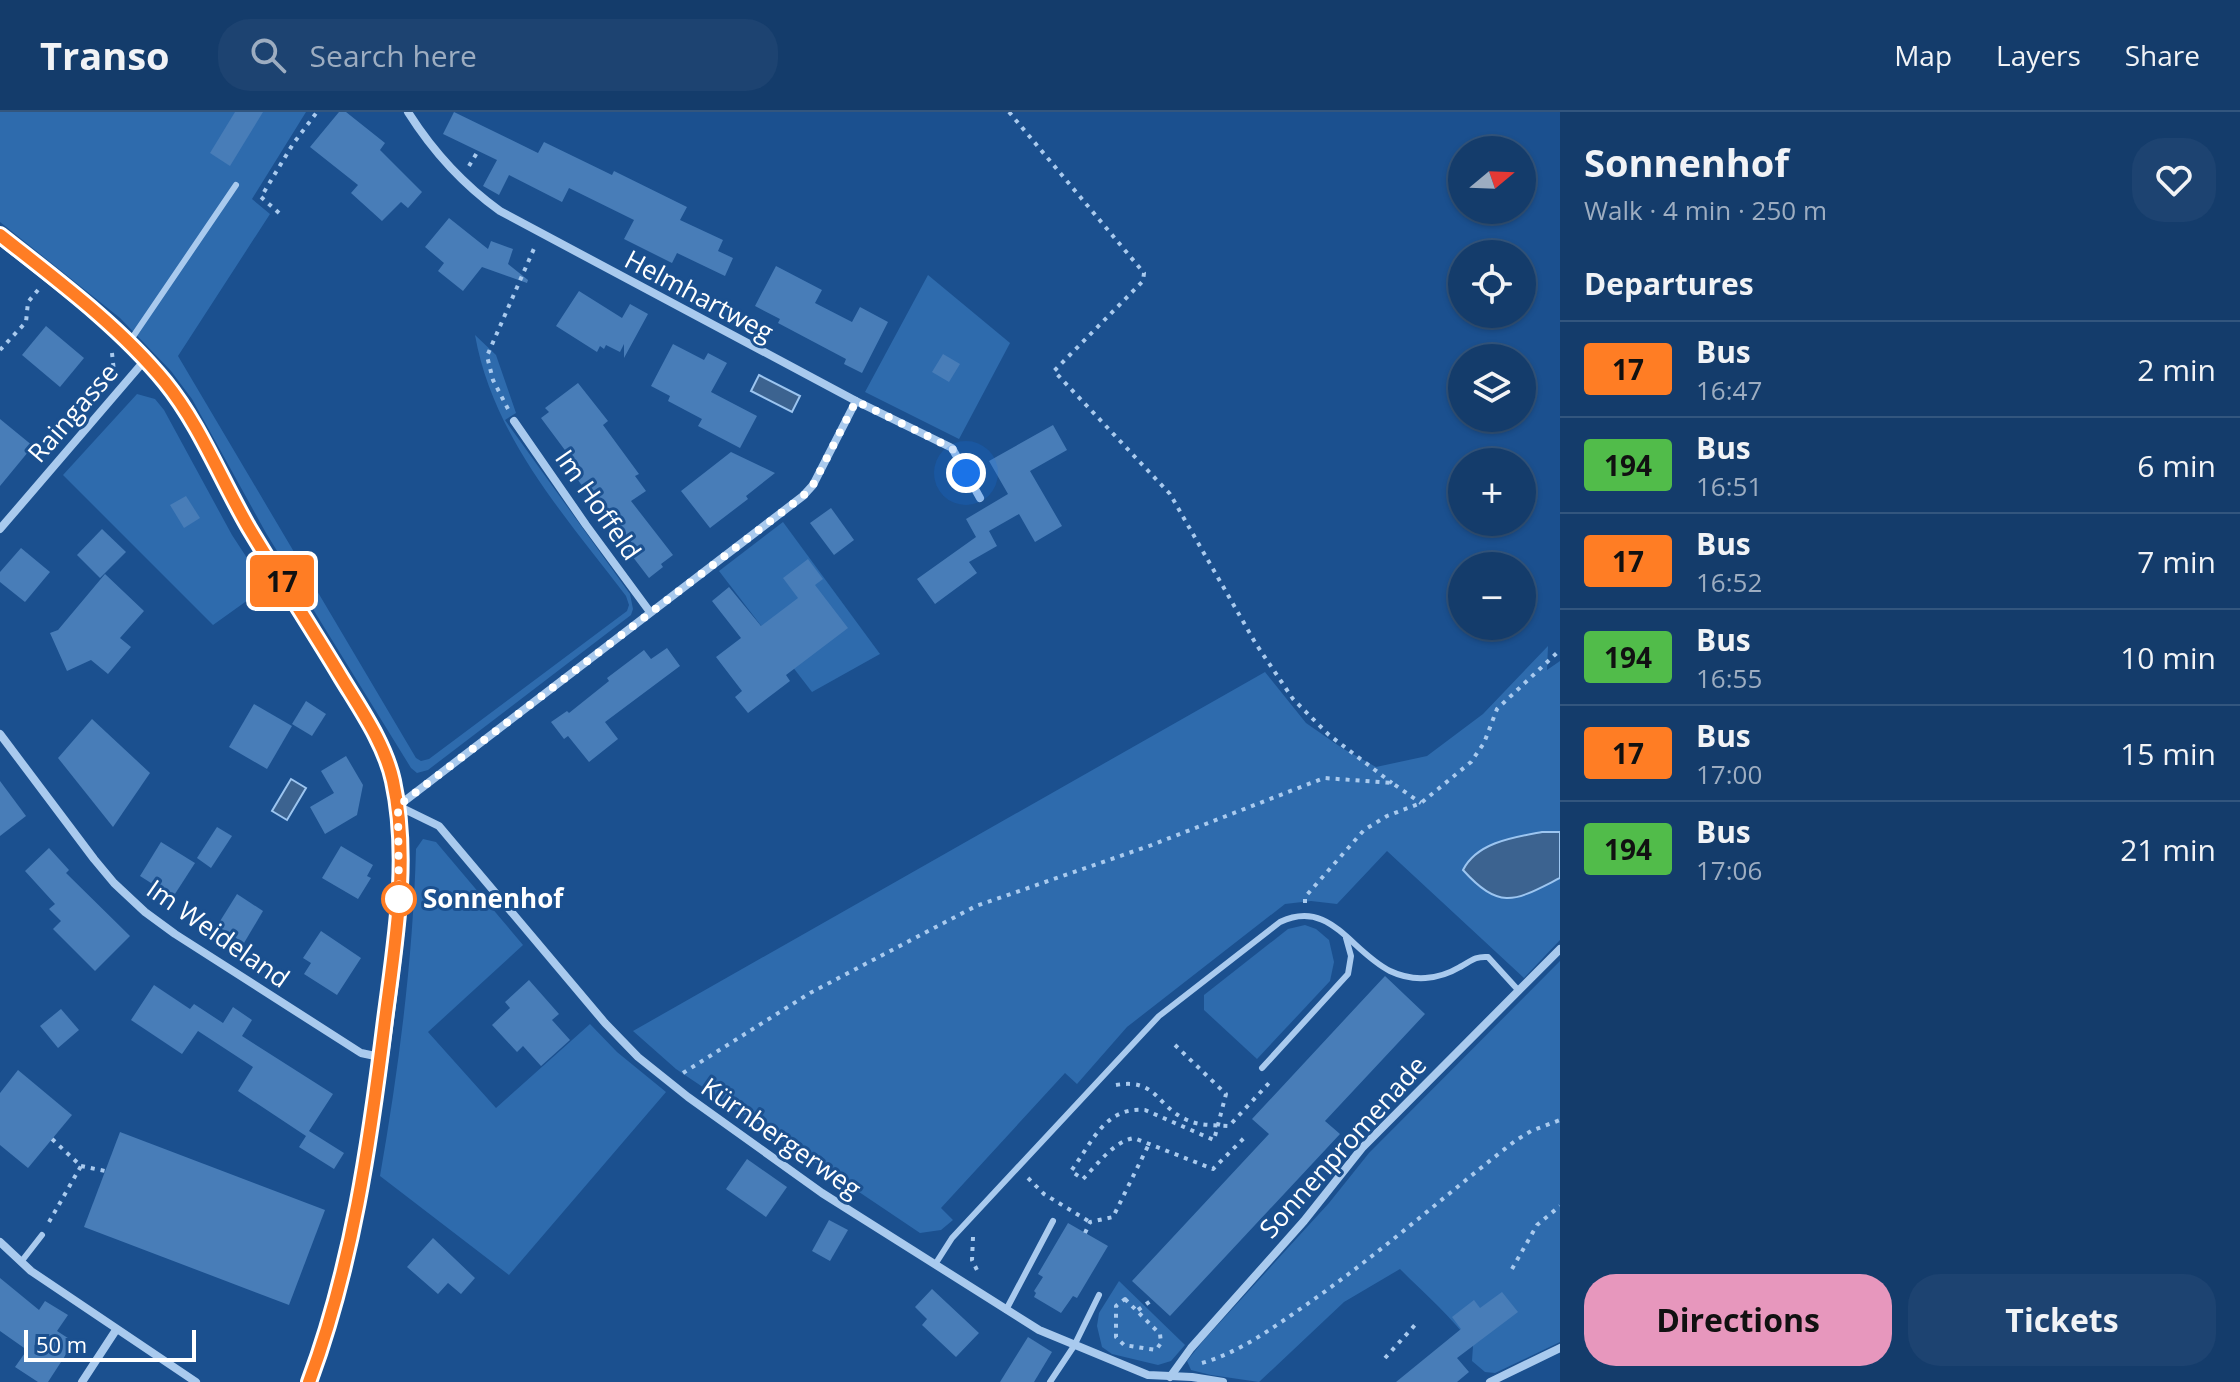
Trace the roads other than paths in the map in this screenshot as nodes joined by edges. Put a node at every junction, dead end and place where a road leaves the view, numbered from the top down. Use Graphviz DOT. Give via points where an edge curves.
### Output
graph roads {
  1 [pos="408,112"];
  2 [pos="236,185"];
  3 [pos="0,236"];
  4 [pos="128,344"];
  5 [pos="145,360"];
  6 [pos="856,401"];
  7 [pos="514,421"];
  8 [pos="980,498"];
  9 [pos="0,529"];
  10 [pos="650,612"];
  11 [pos="0,734"];
  12 [pos="398,806"];
  13 [pos="1345,935"];
  14 [pos="1560,949"];
  15 [pos="1519,991"];
  16 [pos="380,1057"];
  17 [pos="1262,1068"];
  18 [pos="1053,1221"];
  19 [pos="42,1235"];
  20 [pos="0,1242"];
  21 [pos="21,1262"];
  22 [pos="936,1263"];
  23 [pos="1099,1295"];
  24 [pos="1006,1311"];
  25 [pos="116,1330"];
  26 [pos="1074,1346"];
  27 [pos="1560,1348"];
  28 [pos="1147,1379"];
  29 [pos="1170,1379"];
  30 [pos="82,1382"];
  31 [pos="196,1382"];
  32 [pos="309,1382"];
  33 [pos="1050,1382"];
  34 [pos="1223,1382"];
  35 [pos="1490,1382"];
  1 -- 6 [label="street, Helmhartweg" via="471,190 500,211"];
  2 -- 4 [label="lane"];
  3 -- 4 [label="street"];
  4 -- 5 [label="street"];
  5 -- 9 [label="street, Raingasse"];
  5 -- 12 [label="street" via="192,421 250,529 377,739"];
  6 -- 8 [label="street, Helmhartweg" via="952,448"];
  6 -- 10 [label="street" via="803,496"];
  7 -- 10 [label="street, Im Hoffeld"];
  10 -- 12 [label="street"];
  11 -- 16 [label="street, Im Weideland" via="94,859 145,912 361,1053"];
  12 -- 16 [label="street" via="399,899"];
  12 -- 22 [label="street, Kürnbergerweg" via="439,826 638,1057 822,1193"];
  13 -- 15 [label="lane" via="1370,959 1415,978 1436,978 1476,956 1488,957"];
  13 -- 17 [label="lane" via="1351,956 1348,974"];
  13 -- 22 [label="lane" via="1317,916 1280,922 1159,1016 952,1238"];
  14 -- 15 [label="street, Sonnenpromenade"];
  15 -- 29 [label="street, Sonnenpromenade" via="1362,1148 1198,1339"];
  16 -- 32 [label="street" via="348,1247"];
  18 -- 24 [label="lane"];
  19 -- 21 [label="lane"];
  20 -- 21 [label="street"];
  21 -- 25 [label="street"];
  22 -- 24 [label="street, Kürnbergerweg"];
  23 -- 26 [label="lane"];
  24 -- 26 [label="street, Kürnbergerweg"];
  25 -- 30 [label="street"];
  25 -- 31 [label="street"];
  26 -- 28 [label="street, Kürnbergerweg"];
  26 -- 33 [label="lane"];
  27 -- 35 [label="street"];
  28 -- 29 [label="street, Kürnbergerweg"];
  29 -- 34 [label="street, Kürnbergerweg"];
}
